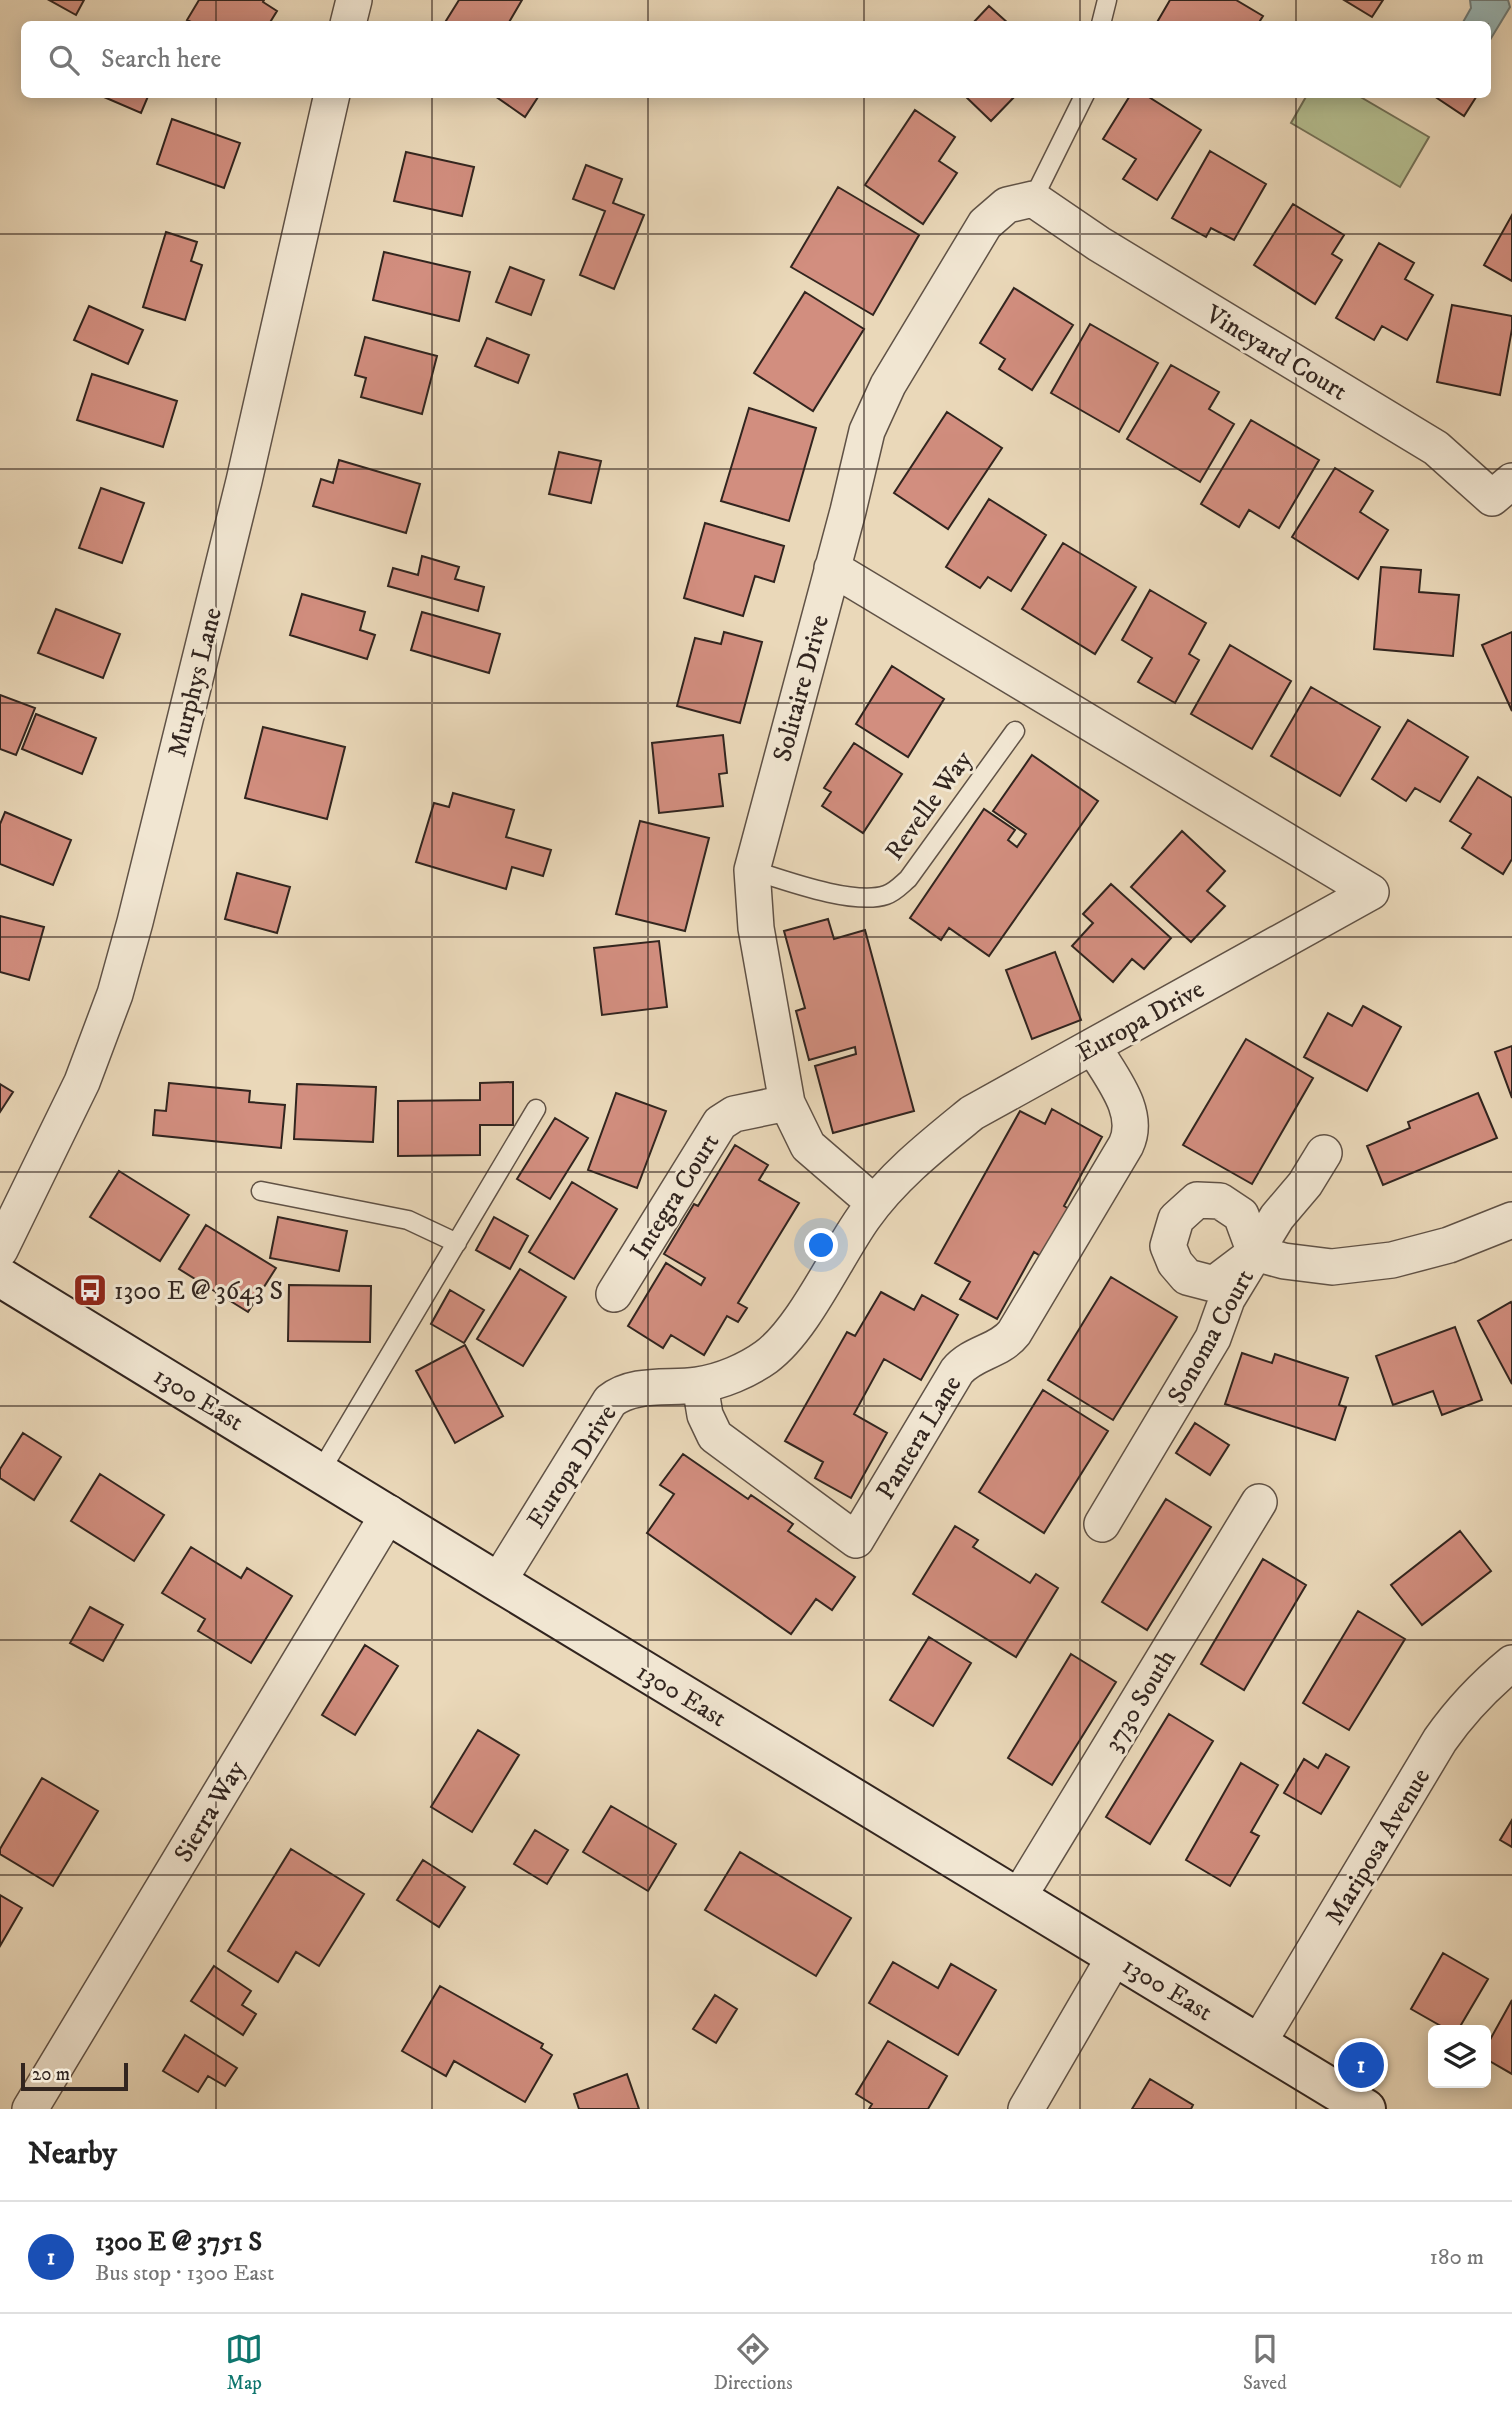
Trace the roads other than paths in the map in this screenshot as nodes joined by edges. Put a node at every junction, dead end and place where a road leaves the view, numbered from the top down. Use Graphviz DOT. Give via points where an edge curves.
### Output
graph roads {
  1 [pos="354,0"];
  2 [pos="1107,0"];
  3 [pos="349,21"];
  4 [pos="1102,21"];
  5 [pos="331,98"];
  6 [pos="1083,98"];
  7 [pos="1033,199"];
  8 [pos="1512,481"];
  9 [pos="832,568"];
  10 [pos="1015,732"];
  11 [pos="752,870"];
  12 [pos="1093,1046"];
  13 [pos="788,1103"];
  14 [pos="536,1109"];
  15 [pos="1324,1153"];
  16 [pos="261,1191"];
  17 [pos="874,1203"];
  18 [pos="1512,1220"];
  19 [pos="457,1243"];
  20 [pos="0,1250"];
  21 [pos="1255,1253"];
  22 [pos="0,1277"];
  23 [pos="614,1294"];
  24 [pos="700,1385"];
  25 [pos="320,1472"];
  26 [pos="1259,1502"];
  27 [pos="389,1513"];
  28 [pos="1102,1524"];
  29 [pos="498,1582"];
  30 [pos="1512,1663"];
  31 [pos="1018,1898"];
  32 [pos="1115,1956"];
  33 [pos="1259,2042"];
  34 [pos="30,2109"];
  35 [pos="1026,2109"];
  36 [pos="1366,2109"];
  1 -- 3 [label="street"];
  2 -- 4 [label="lane"];
  5 -- 20 [label="street, Murphys Lane" via="244,481 118,982 82,1082"];
  6 -- 7 [label="lane"];
  7 -- 8 [label="street, Vineyard Court" via="1099,244 1436,448 1492,498"];
  7 -- 9 [label="street, Solitaire Drive" via="1007,205 985,224 888,385 867,431"];
  9 -- 11 [label="street, Solitaire Drive"];
  9 -- 12 [label="street, Europa Drive" via="1371,892"];
  10 -- 11 [label="lane, Revelle Way" via="908,879 886,895 838,894"];
  11 -- 13 [label="street, Solitaire Drive" via="756,928"];
  12 -- 17 [label="street, Europa Drive" via="972,1113"];
  12 -- 24 [label="street, Pantera Lane" via="1130,1114 1126,1145 1014,1333 1003,1345 969,1360 957,1371 856,1540 715,1436 705,1415"];
  13 -- 17 [label="street, Solitaire Drive" via="808,1146"];
  13 -- 23 [label="street, Integra Court" via="734,1114 720,1123"];
  14 -- 19 [label="lane"];
  15 -- 21 [label="street, Sonoma Court"];
  16 -- 19 [label="lane" via="408,1220"];
  17 -- 24 [label="street, Europa Drive" via="782,1342 749,1367"];
  18 -- 21 [label="street" via="1449,1245 1392,1260 1332,1267"];
  19 -- 25 [label="lane"];
  21 -- 28 [label="street, Sonoma Court" via="1227,1299 1213,1338"];
  22 -- 25 [label="main road, 1300 East"];
  24 -- 29 [label="street, Europa Drive" via="635,1389 610,1401"];
  25 -- 27 [label="main road, 1300 East"];
  26 -- 31 [label="street, 3730 South"];
  27 -- 29 [label="main road, 1300 East"];
  27 -- 34 [label="street, Sierra Way"];
  29 -- 31 [label="main road, 1300 East"];
  30 -- 33 [label="street, Mariposa Avenue" via="1485,1685 1440,1740"];
  31 -- 32 [label="main road, 1300 East"];
  32 -- 33 [label="main road, 1300 East"];
  32 -- 35 [label="street"];
  33 -- 36 [label="main road, 1300 East"];
}
